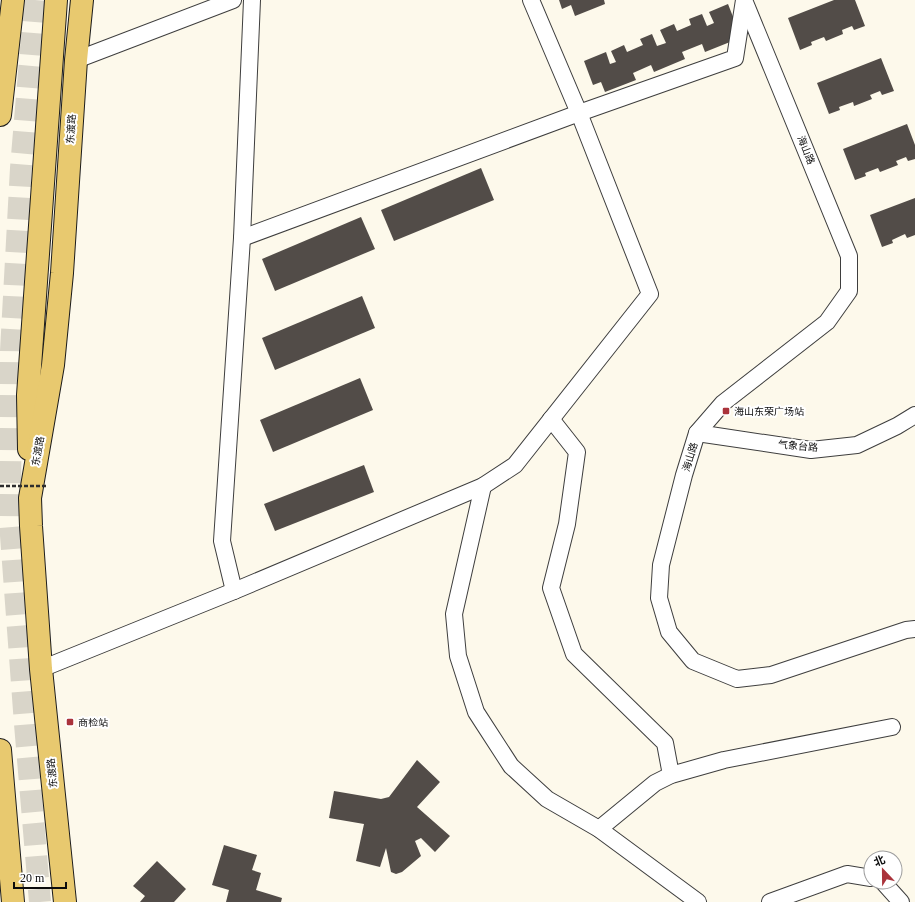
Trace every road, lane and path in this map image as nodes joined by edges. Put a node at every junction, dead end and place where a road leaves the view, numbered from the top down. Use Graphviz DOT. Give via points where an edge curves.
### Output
graph roads {
  1 [pos="13,0"];
  2 [pos="56,0"];
  3 [pos="82,0"];
  4 [pos="233,0"];
  5 [pos="252,0"];
  6 [pos="530,0"];
  7 [pos="744,0"];
  8 [pos="76,60"];
  9 [pos="580,113"];
  10 [pos="0,115"];
  11 [pos="242,238"];
  12 [pos="915,415"];
  13 [pos="551,420"];
  14 [pos="697,433"];
  15 [pos="0,486"];
  16 [pos="48,486"];
  17 [pos="483,486"];
  18 [pos="30,498"];
  19 [pos="234,591"];
  20 [pos="915,629"];
  21 [pos="41,669"];
  22 [pos="892,727"];
  23 [pos="0,750"];
  24 [pos="672,775"];
  25 [pos="599,829"];
  26 [pos="863,877"];
  27 [pos="890,890"];
  28 [pos="13,902"];
  29 [pos="65,902"];
  30 [pos="698,902"];
  31 [pos="770,902"];
  32 [pos="901,902"];
  1 -- 10 [label="main road"];
  2 -- 18 [label="main road" via="28,395"];
  3 -- 8 [label="main road, 东渡路"];
  4 -- 8 [label="street"];
  5 -- 11 [label="street"];
  6 -- 9 [label="street"];
  7 -- 9 [label="street" via="735,58"];
  7 -- 14 [label="street, 海山路" via="849,256 849,291 827,322 722,403"];
  8 -- 18 [label="main road, 东渡路" via="62,273 53,365"];
  9 -- 11 [label="street"];
  9 -- 13 [label="street" via="650,294"];
  11 -- 19 [label="street" via="222,541"];
  12 -- 14 [label="street, 气象台路" via="857,445 811,450"];
  13 -- 17 [label="street" via="515,465"];
  13 -- 24 [label="street" via="577,452 567,524 551,588 574,654 665,743"];
  14 -- 20 [label="street, 海山路" via="661,565 659,598 669,632 693,661 737,679 771,675"];
  15 -- 16 [label="path, bridge"];
  17 -- 19 [label="street"];
  17 -- 25 [label="street" via="454,614 458,656 476,712 511,766 547,799"];
  18 -- 21 [label="main road, 东渡路"];
  19 -- 21 [label="street"];
  21 -- 29 [label="main road, 东渡路"];
  22 -- 24 [label="street" via="724,760"];
  23 -- 28 [label="main road"];
  24 -- 25 [label="street" via="655,783"];
  25 -- 30 [label="street"];
  26 -- 31 [label="street" via="847,874"];
  27 -- 32 [label="street"];
}
